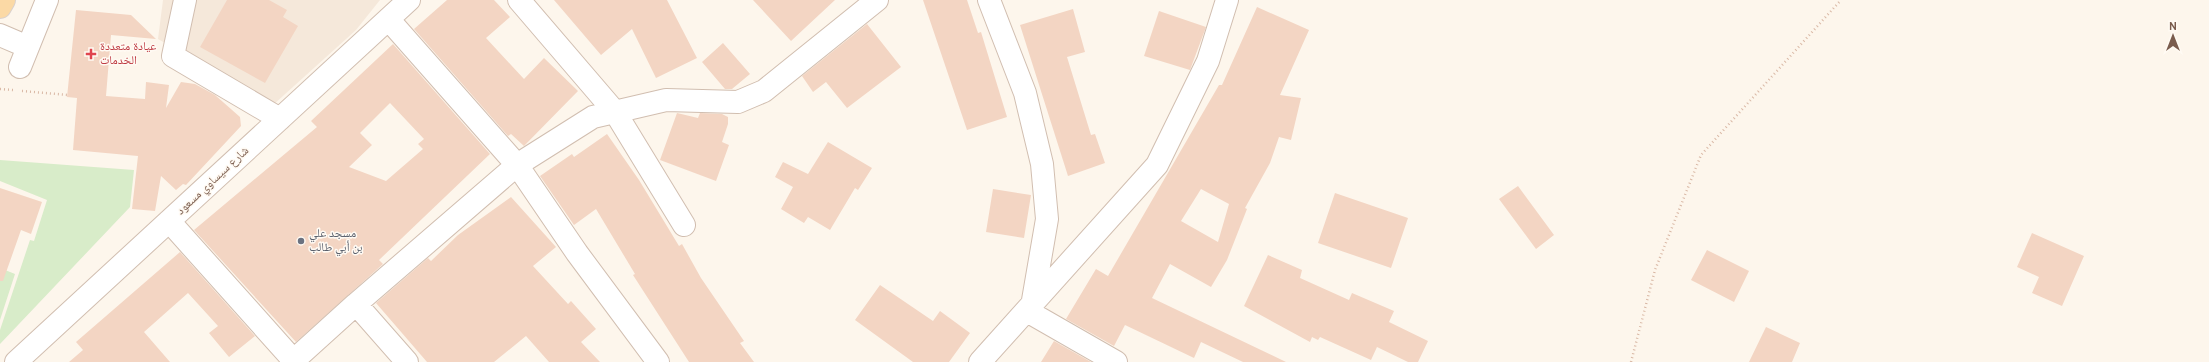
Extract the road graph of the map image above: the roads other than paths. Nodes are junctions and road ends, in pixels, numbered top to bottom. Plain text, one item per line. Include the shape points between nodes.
1 (4, 0) edge
2 (47, 0) edge
3 (185, 0) edge
4 (409, 0) edge
5 (519, 0) edge
6 (877, 0) edge
7 (989, 0) edge
8 (1227, 0) edge
9 (0, 7) edge
10 (389, 20) junction
11 (0, 35) edge
12 (28, 47) junction
13 (20, 67) dead end
14 (615, 112) junction
15 (280, 119) junction
16 (517, 165) junction
17 (169, 221) junction
18 (684, 225) dead end
19 (356, 304) junction
20 (1030, 309) junction
21 (995, 353) edge
22 (16, 362) edge
23 (294, 362) edge
24 (407, 362) edge
25 (658, 362) edge
26 (980, 362) edge
27 (1116, 362) edge

1 - 9 main road
2 - 12 street
3 - 15 street via 173,56
4 - 10 street, شارع سيساوي مسعود
5 - 14 street
6 - 14 street via 764,91 738,102 666,100
7 - 20 street via 1025,93 1042,164 1047,218
8 - 20 street via 1208,61 1157,165
10 - 15 street, شارع سيساوي مسعود
10 - 16 street
11 - 12 street
12 - 13 street
14 - 16 street via 593,117
14 - 18 street
15 - 17 street, شارع سيساوي مسعود
16 - 19 street
16 - 25 street via 577,253
17 - 22 street, شارع سيساوي مسعود
17 - 23 street
19 - 23 street
19 - 24 street
20 - 21 street
20 - 27 street
21 - 26 street

